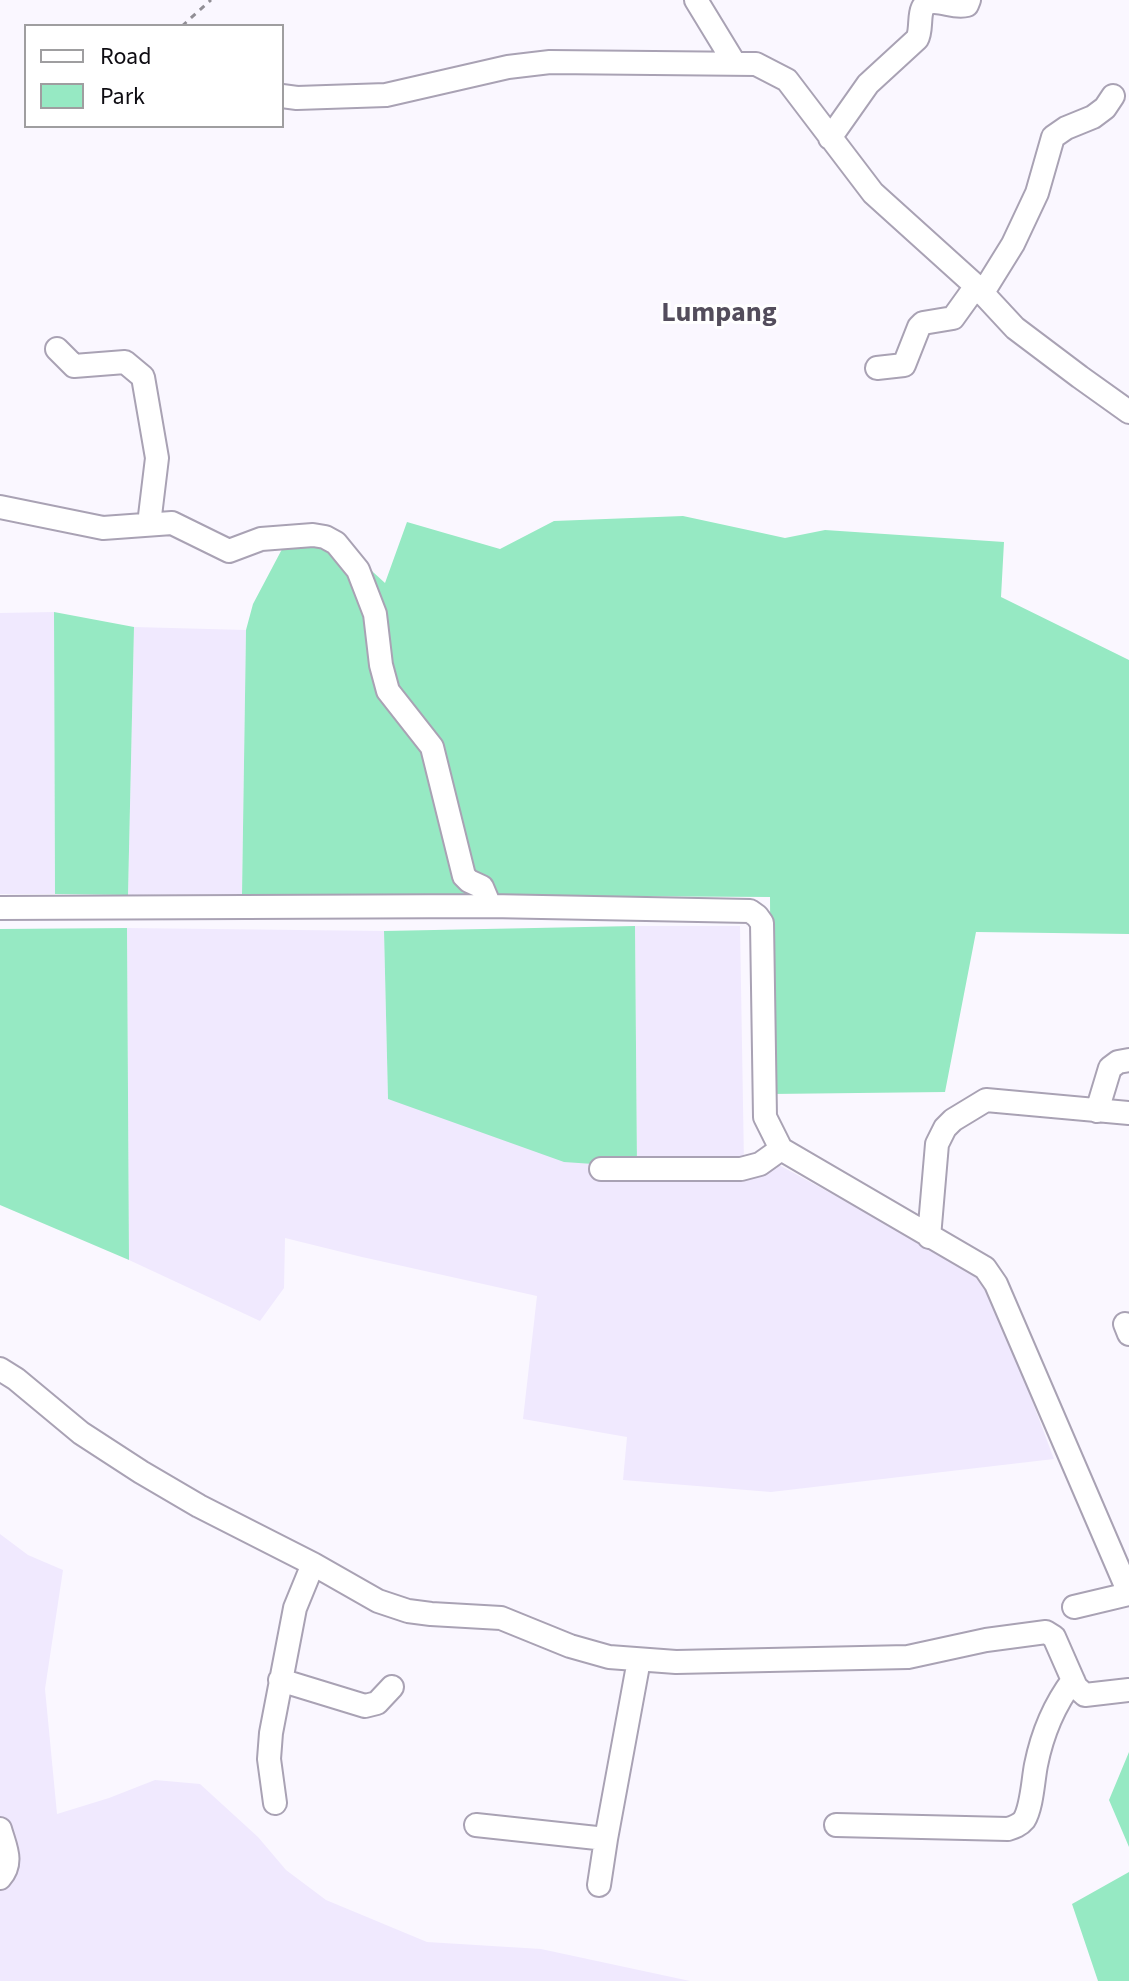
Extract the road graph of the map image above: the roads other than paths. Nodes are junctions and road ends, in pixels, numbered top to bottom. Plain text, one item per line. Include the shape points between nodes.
1 (696, 0) edge
2 (969, 0) edge
3 (919, 5) edge
4 (735, 64) junction
5 (284, 96) edge
6 (1113, 96) dead end
7 (830, 138) junction
8 (979, 290) junction
9 (57, 349) dead end
10 (877, 368) dead end
11 (1129, 412) edge
12 (0, 507) edge
13 (149, 524) junction
14 (490, 906) junction
15 (0, 908) edge
16 (1129, 1060) edge
17 (1097, 1111) junction
18 (1129, 1113) edge
19 (781, 1149) junction
20 (601, 1169) dead end
21 (929, 1237) junction
22 (0, 1369) edge
23 (313, 1564) junction
24 (1129, 1593) edge
25 (1074, 1607) dead end
26 (639, 1660) junction
27 (280, 1680) junction
28 (1073, 1680) junction
29 (392, 1687) dead end
30 (1129, 1690) edge
31 (275, 1803) dead end
32 (476, 1825) dead end
33 (836, 1825) dead end
34 (0, 1829) edge
35 (606, 1839) junction
36 (0, 1878) edge
37 (599, 1885) dead end

1 - 4 street
2 - 3 street via 961,6
3 - 7 street via 917,39 868,84
4 - 5 street via 550,62 386,95
4 - 7 street via 756,64 787,80
6 - 8 street via 1093,117 1053,137 1037,193 1013,244
7 - 8 street via 873,193
8 - 10 street via 953,318 919,327 904,365
8 - 11 street via 1015,328
9 - 13 street via 74,366 125,362 143,377 157,458
12 - 13 street via 103,528
13 - 14 street via 172,523 229,551 261,539 313,535 336,543 358,570 375,614 388,691 432,747 464,876 482,887
14 - 15 street
14 - 19 street via 750,911 757,916 762,923 765,1117
16 - 17 street via 1110,1068
17 - 18 street
17 - 21 street via 986,1100 953,1120 937,1144
19 - 20 street via 760,1164 741,1169
19 - 21 street
21 - 24 street via 985,1268 996,1284
22 - 23 street via 141,1472
23 - 26 street via 378,1601 408,1611 501,1618 570,1646
23 - 27 street via 295,1608
24 - 25 street
26 - 28 street via 908,1657 1046,1632 1054,1637
26 - 35 street
27 - 29 street via 365,1706 377,1703
27 - 31 street via 269,1759
28 - 30 street via 1085,1695
28 - 33 street via 1043,1741 1029,1807 1017,1826
32 - 35 street
34 - 36 street via 9,1858
35 - 37 street

